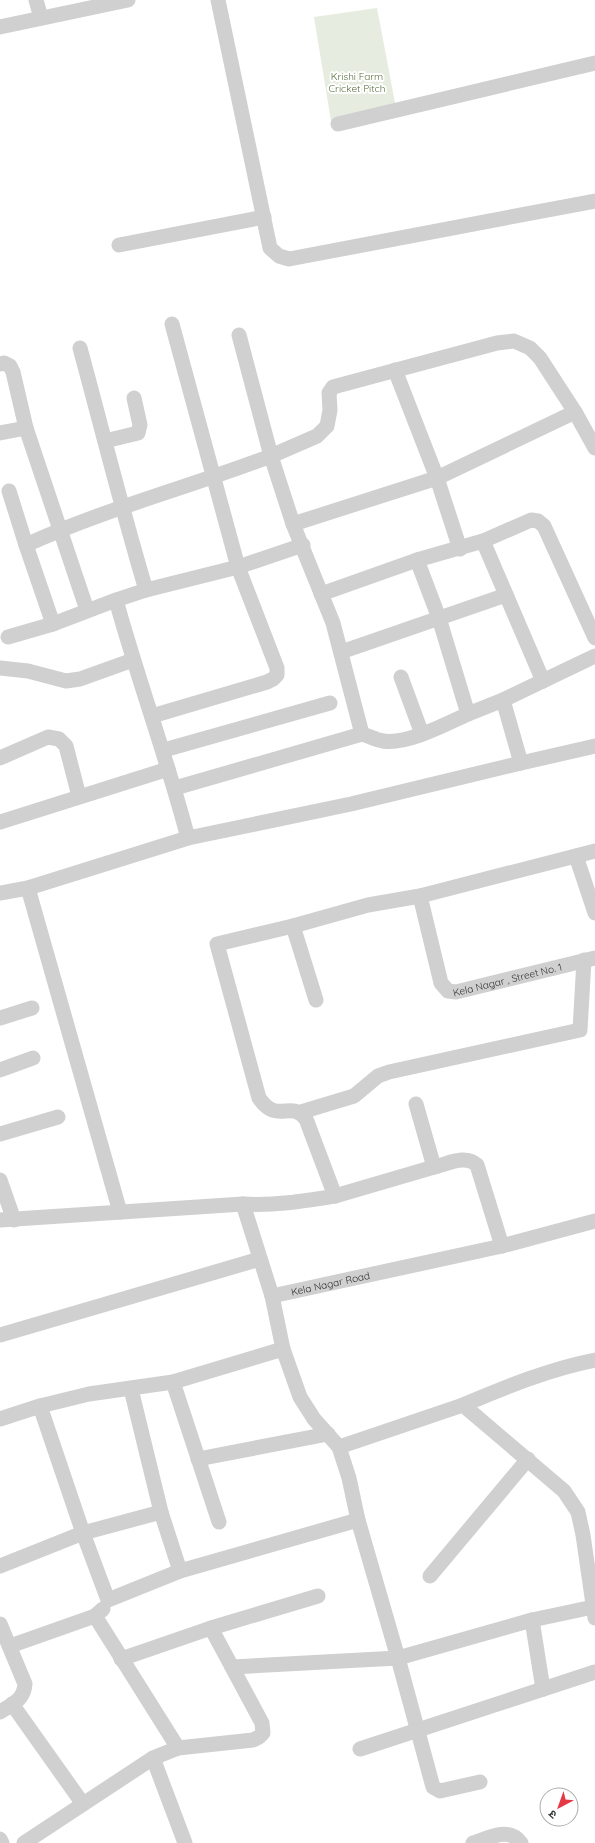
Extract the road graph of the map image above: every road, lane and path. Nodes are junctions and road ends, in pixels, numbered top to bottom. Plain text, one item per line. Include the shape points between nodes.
1 (36, 0) edge
2 (128, 0) edge
3 (218, 0) edge
4 (41, 18) junction
5 (0, 27) edge
6 (595, 63) edge
7 (338, 124) dead end
8 (595, 201) edge
9 (264, 217) junction
10 (119, 244) dead end
11 (172, 324) dead end
12 (239, 335) dead end
13 (80, 348) dead end
14 (0, 364) edge
15 (395, 370) junction
16 (134, 398) dead end
17 (576, 412) junction
18 (26, 428) junction
19 (0, 433) edge
20 (105, 441) junction
21 (595, 448) edge
22 (271, 456) junction
23 (213, 478) junction
24 (437, 478) junction
25 (9, 490) dead end
26 (122, 507) junction
27 (293, 524) junction
28 (61, 529) junction
29 (483, 541) junction
30 (26, 545) junction
31 (303, 545) junction
32 (460, 549) junction
33 (417, 560) junction
34 (238, 567) junction
35 (146, 590) junction
36 (321, 594) junction
37 (506, 595) junction
38 (116, 600) junction
39 (87, 610) junction
40 (439, 618) junction
41 (53, 624) junction
42 (8, 637) dead end
43 (595, 638) edge
44 (341, 652) junction
45 (595, 656) edge
46 (133, 660) junction
47 (0, 668) edge
48 (401, 677) dead end
49 (543, 681) junction
50 (503, 700) junction
51 (330, 704) dead end
52 (468, 714) junction
53 (152, 716) junction
54 (362, 734) junction
55 (422, 734) junction
56 (595, 746) edge
57 (164, 750) junction
58 (0, 758) edge
59 (521, 763) junction
60 (168, 769) junction
61 (175, 788) junction
62 (79, 796) junction
63 (0, 822) edge
64 (188, 838) junction
65 (595, 851) edge
66 (576, 856) junction
67 (28, 888) junction
68 (0, 893) edge
69 (420, 896) junction
70 (595, 914) edge
71 (293, 926) junction
72 (589, 959) edge
73 (316, 1000) dead end
74 (32, 1008) dead end
75 (0, 1018) edge
76 (33, 1058) dead end
77 (0, 1070) edge
78 (416, 1104) dead end
79 (301, 1112) junction
80 (58, 1117) dead end
81 (0, 1134) edge
82 (434, 1167) junction
83 (0, 1180) edge
84 (335, 1196) junction
85 (243, 1204) junction
86 (120, 1212) junction
87 (7, 1220) edge
88 (595, 1221) edge
89 (502, 1246) junction
90 (260, 1259) junction
91 (272, 1296) junction
92 (0, 1335) edge
93 (284, 1349) junction
94 (595, 1360) edge
95 (173, 1382) junction
96 (131, 1389) junction
97 (463, 1405) junction
98 (40, 1406) junction
99 (0, 1419) edge
100 (328, 1434) junction
101 (339, 1446) junction
102 (198, 1459) junction
103 (528, 1459) junction
104 (161, 1512) junction
105 (358, 1520) junction
106 (219, 1522) dead end
107 (83, 1533) junction
108 (0, 1566) edge
109 (180, 1572) junction
110 (430, 1576) dead end
111 (318, 1596) dead end
112 (108, 1600) junction
113 (594, 1613) edge
114 (95, 1616) junction
115 (532, 1620) junction
116 (0, 1624) edge
117 (211, 1628) junction
118 (10, 1646) junction
119 (398, 1658) junction
120 (121, 1659) junction
121 (232, 1667) junction
122 (595, 1672) edge
123 (543, 1689) junction
124 (6, 1708) edge
125 (418, 1731) junction
126 (178, 1748) junction
127 (360, 1749) dead end
128 (153, 1758) junction
129 (480, 1782) dead end
130 (83, 1804) junction
131 (0, 1840) edge
132 (2, 1843) edge
133 (24, 1843) edge
134 (185, 1843) edge
135 (473, 1843) edge
136 (520, 1843) edge

1 - 4 street
2 - 4 street
3 - 9 street
4 - 5 street
6 - 7 street
8 - 9 street via 289,258 279,256 270,248
9 - 10 street
11 - 23 street
12 - 22 street
13 - 20 street
14 - 18 street via 10,366 13,372
15 - 17 street via 497,342 514,341 530,348 540,358
15 - 22 street via 333,387 329,393 330,410 327,426 317,436
15 - 24 street
16 - 20 street via 140,425 138,433
17 - 21 street
17 - 24 street
18 - 19 street
18 - 28 street
20 - 26 street
22 - 23 street
22 - 27 street
23 - 26 street
23 - 34 street
24 - 27 street
24 - 32 street
25 - 30 street
26 - 28 street
26 - 35 street
27 - 31 street
28 - 30 street
28 - 39 street
29 - 32 street
29 - 37 street
29 - 43 street via 531,520 538,521 544,526
30 - 41 street
31 - 34 street
31 - 36 street
32 - 33 street
33 - 36 street
33 - 40 street
34 - 35 street
34 - 53 street via 277,668 277,674 267,682
35 - 38 street
36 - 44 street
37 - 40 street
37 - 49 street
38 - 39 street
38 - 46 street
39 - 41 street
40 - 44 street
40 - 52 street
41 - 42 street
44 - 54 street
45 - 49 street
46 - 47 street via 80,679 66,681 28,671
46 - 53 street
48 - 55 street
49 - 50 street
50 - 52 street
50 - 59 street
51 - 57 street
52 - 55 street
53 - 57 street
54 - 55 street via 383,742
54 - 61 street
56 - 59 street
57 - 60 street
58 - 62 street via 48,737 59,739 66,746
59 - 64 street via 351,804
60 - 61 street
60 - 62 street
61 - 64 street
62 - 63 street
64 - 67 street
65 - 66 street
66 - 69 street
66 - 70 street
67 - 68 street
67 - 86 street
69 - 71 street via 368,905
69 - 72 street, Kela Nagar , Street No. 1 via 441,983 448,991 456,992
71 - 73 street
71 - 79 street via 216,944 259,1098 273,1112
72 - 79 street via 580,1030 389,1072 378,1076 354,1096
74 - 75 street
76 - 77 street
78 - 82 street
79 - 84 street via 306,1119
80 - 81 street
82 - 84 street
82 - 89 street via 465,1159 472,1160 477,1165
83 - 87 street
84 - 85 street via 262,1206
85 - 86 street
85 - 90 street
86 - 87 street
88 - 89 street, Kela Nagar Road
89 - 91 street, Kela Nagar Road
90 - 91 street
90 - 92 street
91 - 93 street
93 - 95 street
93 - 100 street via 300,1397 314,1419
94 - 97 street via 527,1379
95 - 96 street
95 - 102 street
96 - 98 street via 89,1394
96 - 104 street
97 - 101 street
97 - 103 street
98 - 99 street
98 - 107 street
100 - 101 street
100 - 102 street
101 - 105 street
102 - 106 street
103 - 110 street
103 - 113 street via 564,1491 578,1512
104 - 107 street
104 - 109 street
105 - 109 street
105 - 119 street
107 - 108 street
107 - 112 street
109 - 112 street
111 - 117 street
112 - 114 street
113 - 115 street
114 - 118 street
114 - 120 street
115 - 119 street
115 - 123 street
116 - 118 street
117 - 120 street
117 - 121 street
118 - 124 street via 25,1684 24,1692 18,1700
119 - 121 street
119 - 125 street
120 - 126 street
121 - 126 street via 262,1723 263,1733 254,1740
122 - 123 street
123 - 125 street
124 - 130 street
125 - 127 street
125 - 129 street via 436,1790 440,1792
126 - 128 street
128 - 130 street
128 - 134 street
130 - 133 street
131 - 132 street
135 - 136 street via 507,1833 513,1835

